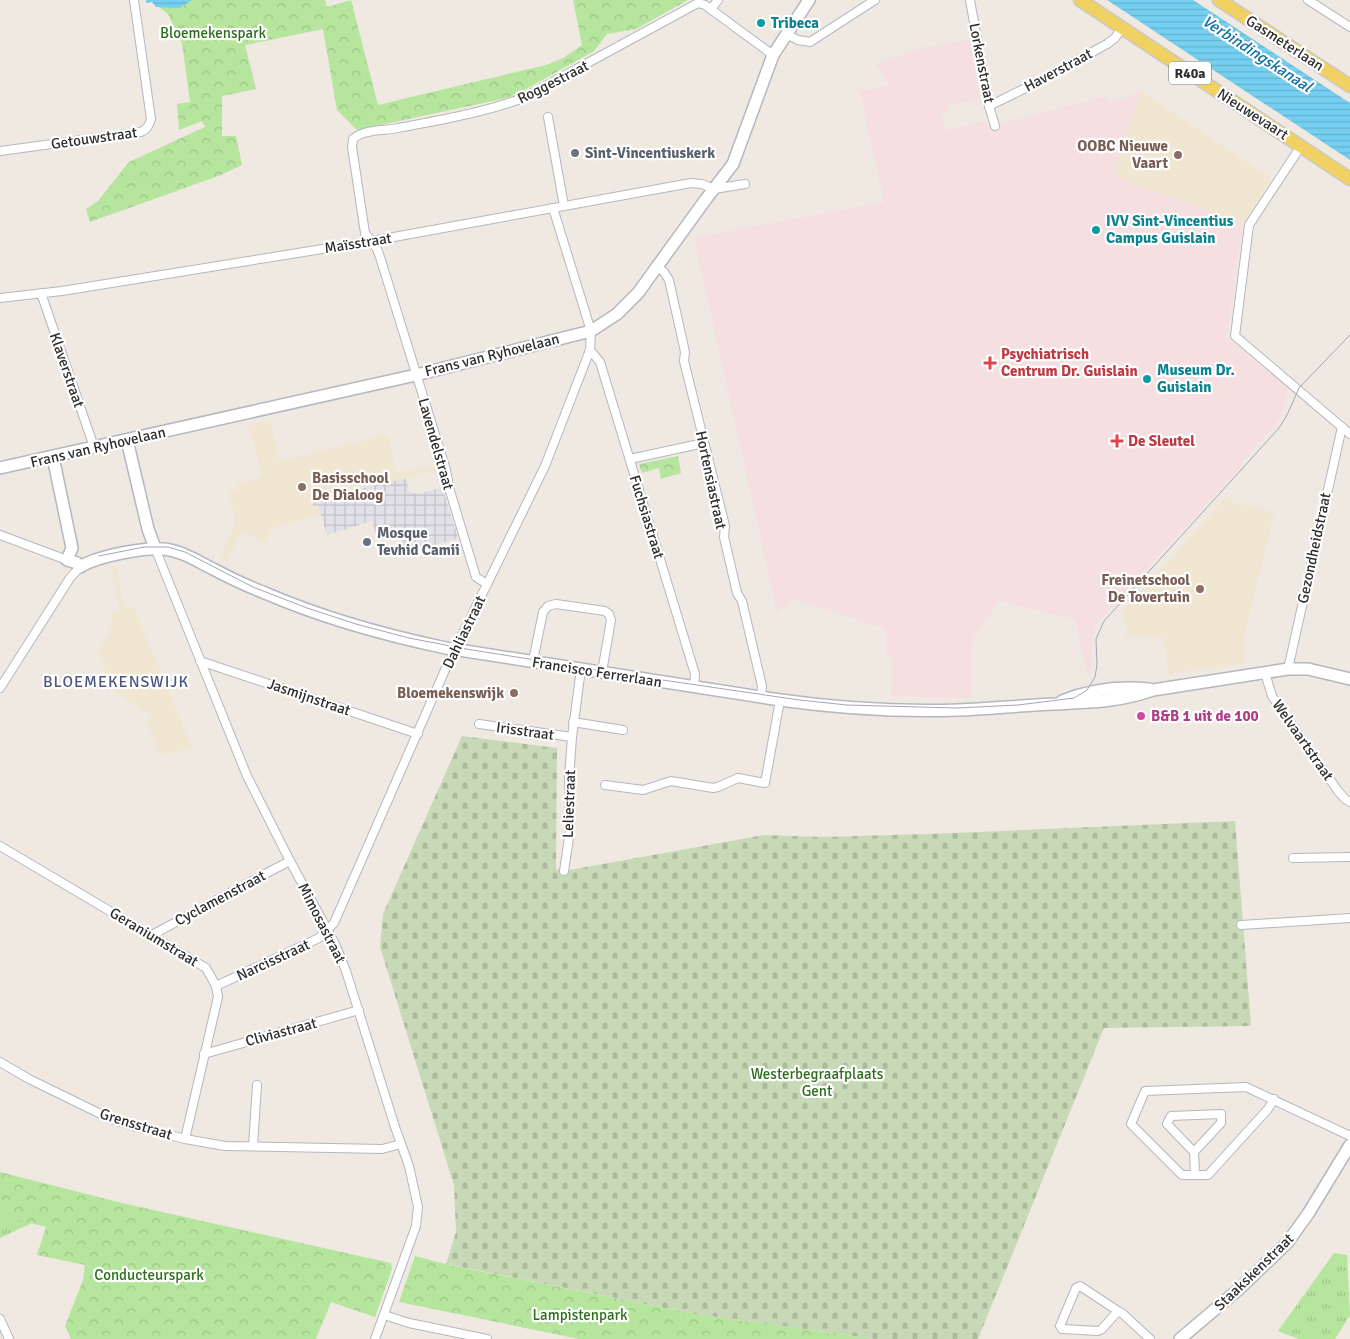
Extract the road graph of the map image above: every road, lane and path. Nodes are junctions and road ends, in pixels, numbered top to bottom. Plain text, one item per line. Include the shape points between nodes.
1 (134, 0) edge
2 (718, 0) edge
3 (810, 0) edge
4 (875, 0) edge
5 (970, 0) edge
6 (1080, 0) edge
7 (1219, 0) edge
8 (1308, 0) edge
9 (711, 9) junction
10 (1350, 27) edge
11 (1122, 28) junction
12 (786, 34) junction
13 (773, 56) junction
14 (1350, 86) edge
15 (989, 106) junction
16 (548, 117) dead end
17 (995, 126) dead end
18 (1301, 146) junction
19 (0, 151) edge
20 (1350, 179) edge
21 (745, 184) dead end
22 (714, 189) junction
23 (564, 206) junction
24 (553, 208) junction
25 (372, 241) junction
26 (657, 266) junction
27 (41, 292) junction
28 (0, 298) edge
29 (591, 330) junction
30 (590, 350) junction
31 (416, 374) junction
32 (1342, 427) junction
33 (1350, 434) edge
34 (127, 440) junction
35 (704, 443) junction
36 (94, 447) junction
37 (53, 457) junction
38 (630, 459) junction
39 (0, 468) edge
40 (0, 534) edge
41 (155, 548) junction
42 (67, 560) junction
43 (80, 567) junction
44 (487, 584) junction
45 (455, 649) junction
46 (200, 661) junction
47 (533, 662) junction
48 (581, 669) junction
49 (1288, 669) junction
50 (602, 672) junction
51 (1265, 673) junction
52 (1350, 679) edge
53 (694, 687) junction
54 (0, 688) edge
55 (761, 697) junction
56 (780, 700) junction
57 (573, 722) junction
58 (479, 724) dead end
59 (623, 730) dead end
60 (418, 734) junction
61 (572, 737) junction
62 (605, 785) dead end
63 (1350, 802) edge
64 (0, 846) edge
65 (1350, 857) edge
66 (1293, 858) dead end
67 (290, 861) junction
68 (564, 871) dead end
69 (1350, 918) edge
70 (1241, 925) dead end
71 (327, 930) junction
72 (150, 936) junction
73 (216, 986) junction
74 (359, 1010) junction
75 (204, 1054) junction
76 (0, 1062) edge
77 (256, 1085) dead end
78 (1274, 1099) junction
79 (1350, 1136) edge
80 (185, 1139) junction
81 (401, 1144) junction
82 (1350, 1145) edge
83 (253, 1146) junction
84 (1194, 1152) junction
85 (1195, 1174) junction
86 (1118, 1310) junction
87 (384, 1315) junction
88 (0, 1319) edge
89 (9, 1339) edge
90 (375, 1339) edge
91 (487, 1339) edge
92 (1150, 1339) edge
93 (1180, 1339) edge

1 - 19 street, Getouwstraat via 150,119 145,130
2 - 9 street
3 - 12 street, Frans van Ryhovelaan
4 - 12 street via 810,42
5 - 15 street, Lorkenstraat
6 - 11 main road, Nieuwevaart / R40a
7 - 14 main road, Gasmeterlaan
8 - 10 street
9 - 13 street
9 - 25 street, Roggestraat via 698,3 514,102 356,136 352,146 363,224
11 - 15 street, Haverstraat via 1107,44
11 - 18 main road, Nieuwevaart / R40a
12 - 13 street, Frans van Ryhovelaan
13 - 22 street, Frans van Ryhovelaan via 733,164
15 - 17 street, Lorkenstraat
16 - 23 street
18 - 20 main road, Nieuwevaart / R40a
18 - 32 street via 1249,225 1235,336
21 - 22 street
22 - 23 street, Maïsstraat via 691,183
22 - 26 street, Frans van Ryhovelaan
23 - 24 street, Maïsstraat
24 - 25 street, Maïsstraat
24 - 29 street
25 - 27 street, Maïsstraat
25 - 31 street, Lavendelstraat via 380,256
26 - 29 street, Frans van Ryhovelaan via 627,306
26 - 35 street, Hortensiastraat via 669,280
27 - 28 street, Maïsstraat
27 - 36 street, Klaverstraat
29 - 30 street, Dahliastraat
29 - 31 street, Frans van Ryhovelaan
30 - 38 street, Fuchsiastraat via 600,362
30 - 44 street, Dahliastraat via 545,466
31 - 34 street, Frans van Ryhovelaan
31 - 44 street, Lavendelstraat via 476,577
32 - 33 street
32 - 49 street, Gezondheidstraat
34 - 36 street, Frans van Ryhovelaan
34 - 41 street
35 - 38 street
35 - 55 street, Hortensiastraat via 725,526 724,536 737,593 742,601 762,686
36 - 37 street, Frans van Ryhovelaan
37 - 39 street, Frans van Ryhovelaan
37 - 42 street via 72,548
38 - 53 street, Fuchsiastraat via 695,674
40 - 42 street
41 - 43 street, Francisco Ferrerlaan via 100,559
41 - 45 street, Francisco Ferrerlaan via 187,555 264,593 324,616 396,637
41 - 46 street, Mimosastraat
42 - 43 street
43 - 54 street
44 - 45 street, Dahliastraat
45 - 47 street, Francisco Ferrerlaan
45 - 60 street, Dahliastraat
46 - 60 street, Jasmijnstraat
46 - 67 street, Mimosastraat via 247,776
47 - 48 street, Francisco Ferrerlaan
47 - 50 street via 543,612 556,604 609,614 611,620
48 - 50 street, Francisco Ferrerlaan
48 - 57 street, Leliestraat
49 - 51 street, Francisco Ferrerlaan
49 - 52 street, Francisco Ferrerlaan via 1308,669
50 - 53 street, Francisco Ferrerlaan
51 - 56 street, Francisco Ferrerlaan via 1084,704 922,710
51 - 63 street, Welvaartstraat via 1272,696 1338,791
53 - 55 street, Francisco Ferrerlaan
55 - 56 street, Francisco Ferrerlaan
56 - 62 street via 765,783 738,778 712,788 671,780 643,790
57 - 59 street
57 - 61 street, Leliestraat
58 - 61 street, Irisstraat
60 - 71 street, Dahliastraat via 334,923
61 - 68 street, Leliestraat via 570,831
64 - 72 street, Geraniumstraat
65 - 66 street
67 - 71 street, Mimosastraat
67 - 72 street, Cyclamenstraat
69 - 70 street
71 - 73 street, Narcisstraat via 304,946
71 - 74 street, Mimosastraat
72 - 73 street, Geraniumstraat via 206,968
73 - 75 street via 218,997
74 - 75 street, Cliviastraat
74 - 81 street, Mimosastraat
75 - 80 street
76 - 80 street, Grensstraat via 111,1119
77 - 83 street
78 - 79 street
78 - 85 street via 1208,1175
78 - 85 street via 1246,1087 1145,1091 1131,1124 1182,1175
80 - 83 street, Grensstraat via 225,1146
81 - 83 street, Grensstraat via 382,1149
81 - 87 street, Mimosastraat via 412,1177 418,1216
82 - 93 street, Staakskenstraat via 1288,1243
84 - 84 street via 1221,1123 1221,1114 1171,1116 1167,1124
84 - 85 street
86 - 86 street via 1098,1331 1062,1329 1060,1326 1076,1288 1080,1286
86 - 92 street
87 - 90 street, Mimosastraat
87 - 91 street
88 - 89 street

